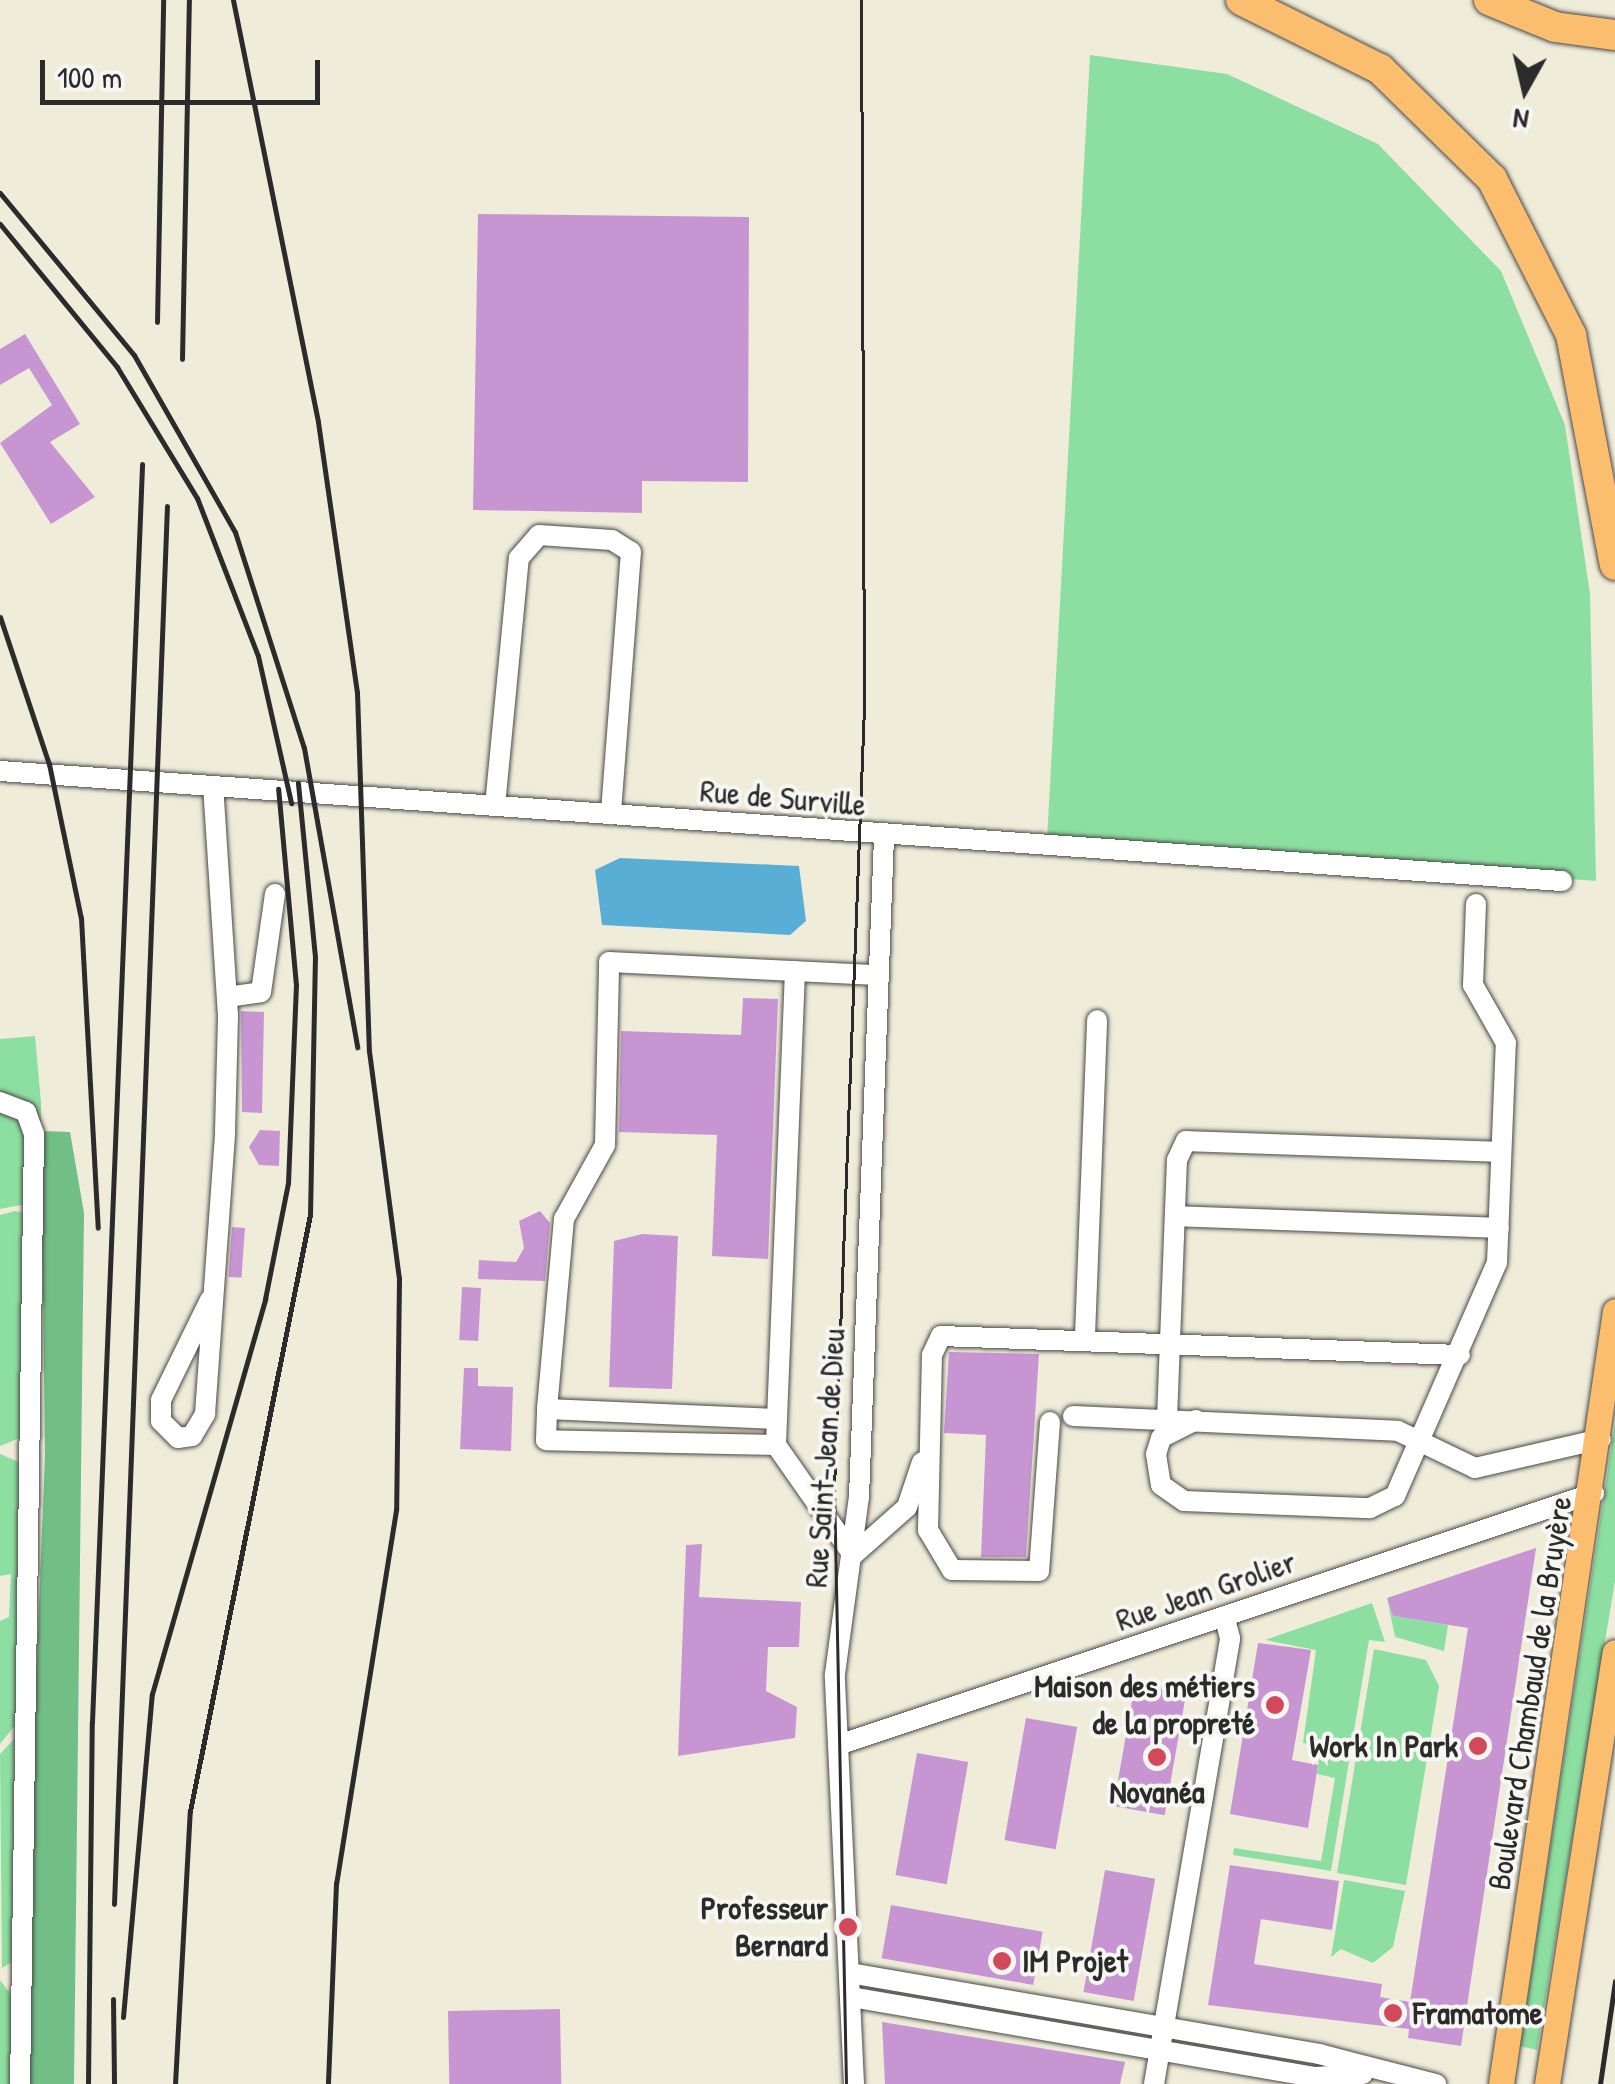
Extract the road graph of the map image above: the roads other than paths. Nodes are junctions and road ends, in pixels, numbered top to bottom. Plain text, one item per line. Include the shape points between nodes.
1 (1241, 0) edge
2 (1488, 0) edge
3 (1601, 35) edge
4 (1615, 566) edge
5 (0, 770) edge
6 (213, 786) junction
7 (495, 806) junction
8 (611, 814) junction
9 (884, 836) junction
10 (1562, 881) dead end
11 (274, 894) dead end
12 (1476, 904) dead end
13 (795, 972) junction
14 (878, 975) junction
15 (226, 998) junction
16 (1096, 1020) dead end
17 (0, 1102) edge
18 (1501, 1152) junction
19 (1175, 1216) junction
20 (1498, 1228) junction
21 (210, 1300) junction
22 (1615, 1311) edge
23 (1084, 1336) junction
24 (1170, 1338) junction
25 (1460, 1355) junction
26 (547, 1408) junction
27 (1073, 1416) dead end
28 (1167, 1419) junction
29 (777, 1420) junction
30 (1196, 1420) junction
31 (1050, 1422) dead end
32 (929, 1426) junction
33 (1419, 1438) junction
34 (1600, 1439) junction
35 (776, 1445) junction
36 (1594, 1493) junction
37 (853, 1555) junction
38 (1225, 1619) junction
39 (1615, 1652) edge
40 (838, 1745) junction
41 (850, 1973) junction
42 (851, 1997) junction
43 (1164, 2028) junction
44 (1160, 2051) junction
45 (1375, 2074) junction
46 (20, 2084) edge
47 (854, 2084) edge
48 (1154, 2084) edge
49 (1436, 2084) edge
50 (1501, 2084) edge
51 (1547, 2084) edge

1 - 4 highway via 1380,69 1492,179 1571,336
2 - 3 highway
5 - 6 street, Rue de Surville
6 - 7 street, Rue de Surville
6 - 15 street
7 - 8 street, Rue de Surville
7 - 8 street via 519,558 539,535 612,540 631,552
8 - 9 street, Rue de Surville
9 - 10 street, Rue de Surville
9 - 14 street, Rue Saint-Jean de Dieu
11 - 15 street via 261,992
12 - 18 street via 1472,985 1506,1043
13 - 14 street
13 - 26 street via 609,962 605,1145 564,1219
13 - 29 street
14 - 37 street, Rue Saint-Jean de Dieu
15 - 21 street
16 - 23 street
17 - 46 street via 26,1112 34,1134
18 - 19 street via 1194,1137 1179,1151
18 - 20 street
19 - 20 street
19 - 24 street
20 - 25 street via 1495,1276
21 - 21 street via 205,1414 192,1436 178,1438 161,1422 162,1400
22 - 34 main road, Boulevard Chambaud de la Bruyère
23 - 24 street
23 - 32 street via 941,1336
24 - 25 street
24 - 28 street
25 - 33 street
26 - 29 street
26 - 35 street via 546,1440
27 - 28 street
28 - 30 street
29 - 35 street
30 - 33 street
30 - 33 street via 1161,1438 1156,1454 1161,1485 1184,1501 1385,1504
31 - 32 street via 1044,1561 1032,1576 952,1570 936,1557 928,1530
32 - 37 street via 907,1508
33 - 34 street via 1475,1468
34 - 36 main road, Boulevard Chambaud de la Bruyère
35 - 37 street
36 - 38 street, Rue Jean Grolier
36 - 50 main road, Boulevard Chambaud de la Bruyère
37 - 40 street, Rue Saint-Jean de Dieu via 834,1674
38 - 40 street, Rue Jean Grolier
38 - 43 street via 1230,1638
39 - 51 main road
40 - 41 street, Rue Saint-Jean de Dieu
41 - 42 street, Rue Saint-Jean de Dieu
41 - 43 street
42 - 44 street
42 - 47 street, Rue Saint-Jean de Dieu
43 - 44 street
43 - 45 street via 1319,2054
44 - 45 street via 1315,2077
44 - 48 street
45 - 49 street

